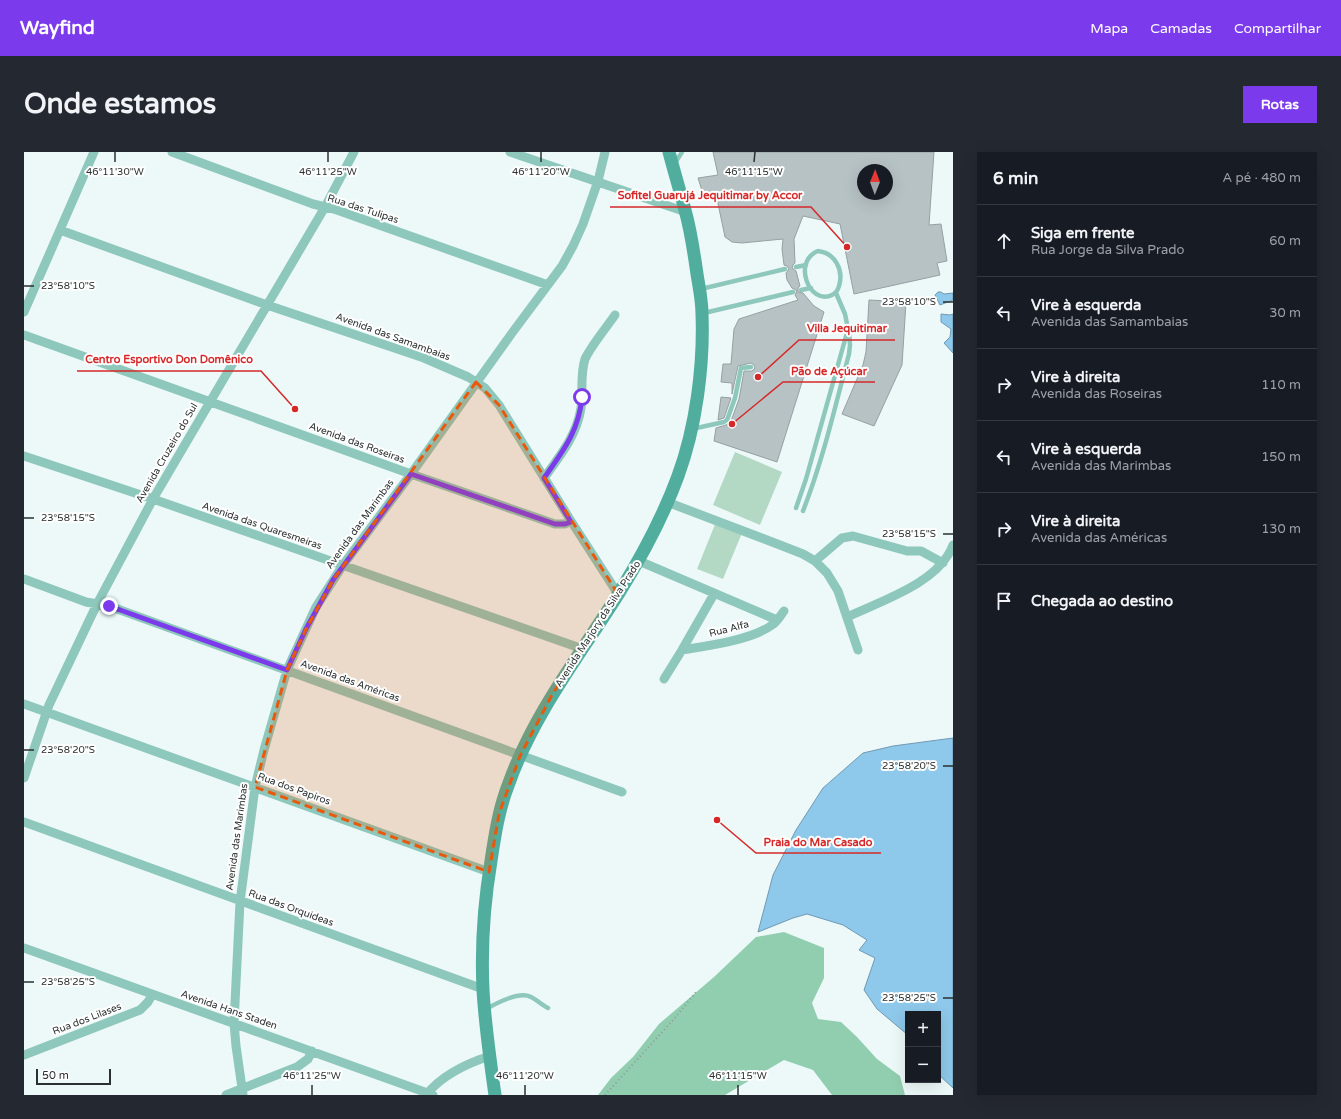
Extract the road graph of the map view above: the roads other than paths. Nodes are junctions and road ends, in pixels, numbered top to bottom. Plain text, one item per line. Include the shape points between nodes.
1 (94, 152) edge
2 (172, 152) edge
3 (354, 152) edge
4 (510, 152) edge
5 (604, 152) edge
6 (669, 152) edge
7 (682, 152) edge
8 (673, 166) junction
9 (598, 181) junction
10 (325, 207) junction
11 (686, 212) junction
12 (60, 230) junction
13 (806, 265) junction
14 (796, 268) dead end
15 (785, 270) dead end
16 (548, 285) junction
17 (811, 288) junction
18 (699, 289) junction
19 (801, 290) dead end
20 (793, 292) dead end
21 (836, 293) junction
22 (267, 305) junction
23 (24, 312) edge
24 (702, 313) junction
25 (615, 315) dead end
26 (848, 329) junction
27 (24, 335) edge
28 (751, 367) dead end
29 (476, 382) junction
30 (210, 402) junction
31 (690, 429) junction
32 (24, 456) edge
33 (411, 474) junction
34 (544, 478) junction
35 (153, 500) junction
36 (667, 502) junction
37 (796, 508) dead end
38 (803, 511) dead end
39 (571, 522) junction
40 (953, 545) edge
41 (639, 561) junction
42 (815, 561) junction
43 (943, 562) junction
44 (343, 565) junction
45 (24, 579) edge
46 (618, 594) junction
47 (714, 594) junction
48 (97, 604) junction
49 (784, 611) dead end
50 (847, 617) junction
51 (776, 620) junction
52 (583, 649) junction
53 (682, 650) junction
54 (858, 650) dead end
55 (287, 670) junction
56 (664, 679) dead end
57 (24, 704) edge
58 (46, 712) junction
59 (520, 756) junction
60 (24, 778) edge
61 (255, 787) junction
62 (622, 792) dead end
63 (24, 822) edge
64 (489, 872) junction
65 (240, 902) junction
66 (24, 948) edge
67 (483, 989) junction
68 (152, 995) junction
69 (548, 1008) dead end
70 (485, 1010) junction
71 (234, 1023) junction
72 (312, 1051) junction
73 (24, 1055) edge
74 (490, 1056) junction
75 (242, 1092) edge
76 (429, 1094) edge
77 (226, 1095) edge
78 (495, 1095) edge

1 - 12 street
2 - 10 street, Rua das Tulipas
3 - 10 street, Avenida Cruzeiro do Sul
4 - 9 street
5 - 9 street, Avenida das Marimbas
6 - 8 main road, Avenida Marjory da Silva Prado
7 - 8 lane
8 - 11 main road, Avenida Marjory da Silva Prado
9 - 11 street
9 - 16 street, Avenida das Marimbas via 573,246
10 - 16 street, Rua das Tulipas
10 - 22 street, Avenida Cruzeiro do Sul
11 - 18 main road, Avenida Marjory da Silva Prado
12 - 22 street, Avenida das Samambaias
12 - 23 street
13 - 14 lane
13 - 17 lane via 806,278
13 - 21 lane via 812,254 829,254 839,270 840,283
15 - 18 lane
16 - 29 street, Avenida das Marimbas
17 - 19 lane
17 - 21 lane via 818,295 830,296
18 - 24 main road, Avenida Marjory da Silva Prado
20 - 24 lane
21 - 26 lane
22 - 29 street, Avenida das Samambaias via 424,358
22 - 30 street, Avenida Cruzeiro do Sul
24 - 31 main road, Avenida Marjory da Silva Prado via 699,380
25 - 34 street via 586,358 581,408 575,431
26 - 37 lane
26 - 38 lane via 849,354 819,467
27 - 30 street, Avenida das Roseiras
28 - 31 lane via 741,368 735,398 727,420
29 - 33 street, Avenida das Marimbas
29 - 34 street, Avenida das Samambaias via 499,405
30 - 33 street, Avenida das Roseiras
30 - 35 street, Avenida Cruzeiro do Sul
31 - 36 main road, Avenida Marjory da Silva Prado via 678,477
32 - 35 street, Avenida das Quaresmeiras
33 - 39 street, Avenida das Roseiras via 555,524
33 - 44 street, Avenida das Marimbas
34 - 39 street, Avenida das Samambaias
35 - 44 street, Avenida das Quaresmeiras
35 - 48 street, Avenida Cruzeiro do Sul
36 - 41 main road, Avenida Marjory da Silva Prado
36 - 42 street via 785,544
39 - 46 street, Avenida das Samambaias
40 - 43 street
41 - 46 main road, Avenida Marjory da Silva Prado
41 - 47 street, Rua Alfa
42 - 43 street via 842,538 853,536 907,551 921,551
42 - 50 street via 833,582
43 - 50 street via 923,581
44 - 52 street, Avenida das Quaresmeiras
44 - 55 street, Avenida das Marimbas via 316,607
45 - 48 street, Avenida das Américas
46 - 52 main road, Avenida Marjory da Silva Prado
47 - 51 street, Rua Alfa
47 - 53 street, Rua Alfa
48 - 55 street, Avenida das Américas via 109,606
48 - 58 street, Avenida Cruzeiro do Sul
49 - 51 street, Rua Alfa
50 - 54 street
51 - 53 street, Rua Alfa via 769,627 753,635
52 - 59 main road, Avenida Marjory da Silva Prado via 552,695
53 - 56 street, Rua Alfa
55 - 59 street, Avenida das Américas
55 - 61 street, Avenida das Marimbas
57 - 58 street, Rua dos Papiros
58 - 60 street, Avenida Cruzeiro do Sul
58 - 61 street, Rua dos Papiros
59 - 62 street, Avenida das Américas
59 - 64 main road, Avenida Marjory da Silva Prado via 508,783 499,814
61 - 64 street, Rua dos Papiros
61 - 65 street, Avenida das Marimbas
63 - 65 street, Rua das Orquideas
64 - 67 main road, Avenida Marjory da Silva Prado via 484,924
65 - 67 street, Rua das Orquideas
65 - 71 street, Avenida das Marimbas
66 - 68 street, Avenida Hans Staden
67 - 70 main road, Avenida Marjory da Silva Prado
68 - 71 street, Avenida Hans Staden
68 - 73 street, Rua dos Lilases via 140,1010
69 - 70 lane via 530,996 520,996 498,1002
70 - 74 main road, Avenida Marjory da Silva Prado
71 - 72 street, Avenida Hans Staden
71 - 75 street, Avenida das Marimbas
72 - 75 street via 308,1059 297,1067
72 - 76 street, Avenida Hans Staden
74 - 76 street via 455,1071 440,1081
74 - 78 main road, Avenida Marjory da Silva Prado
75 - 77 street

